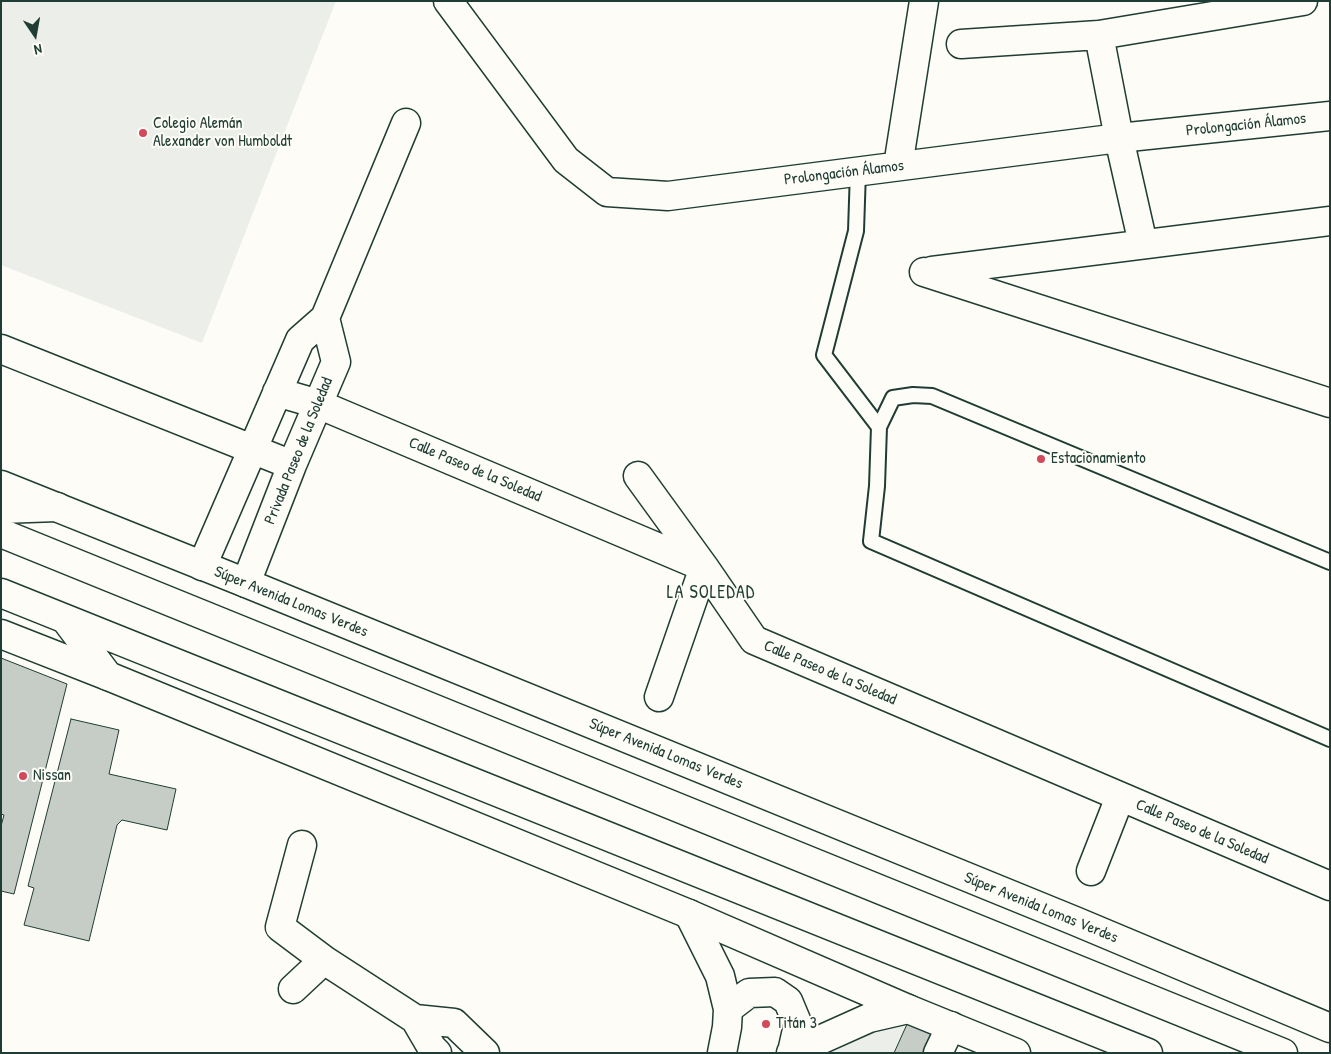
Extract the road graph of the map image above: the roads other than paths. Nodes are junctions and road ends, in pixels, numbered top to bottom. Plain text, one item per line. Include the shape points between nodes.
1 (448, 1) edge
2 (924, 1) edge
3 (1303, 1) edge
4 (1271, 4) edge
5 (1099, 35) junction
6 (961, 44) dead end
7 (1330, 116) edge
8 (406, 124) dead end
9 (1119, 138) junction
10 (898, 166) junction
11 (858, 171) junction
12 (1330, 221) edge
13 (1143, 244) junction
14 (326, 318) junction
15 (1, 349) edge
16 (277, 392) junction
17 (1330, 403) edge
18 (318, 404) junction
19 (879, 427) junction
20 (252, 448) junction
21 (292, 464) junction
22 (638, 476) dead end
23 (1, 485) edge
24 (57, 507) junction
25 (1, 509) edge
26 (1, 532) edge
27 (1330, 562) edge
28 (202, 566) junction
29 (704, 567) junction
30 (246, 583) junction
31 (1, 593) edge
32 (65, 619) junction
33 (1, 634) edge
34 (108, 676) junction
35 (659, 697) dead end
36 (1330, 739) edge
37 (1120, 797) junction
38 (302, 845) dead end
39 (1092, 871) dead end
40 (1330, 886) edge
41 (689, 914) junction
42 (324, 960) junction
43 (293, 989) dead end
44 (728, 1009) junction
45 (908, 1009) junction
46 (415, 1019) junction
47 (951, 1026) junction
48 (1330, 1028) edge
49 (791, 1052) edge
50 (1011, 1052) edge
51 (438, 1053) edge
52 (485, 1053) edge
53 (722, 1053) edge
54 (938, 1053) edge
55 (1148, 1053) edge
56 (1283, 1053) edge

1 - 11 street, Prolongación Álamos via 566,160 607,192 668,196
2 - 10 street
3 - 4 street
4 - 5 street
5 - 6 street
5 - 9 street
7 - 9 street, Prolongación Álamos
8 - 14 street
9 - 10 street, Prolongación Álamos
9 - 13 street
10 - 11 street, Prolongación Álamos
11 - 19 lane via 856,231 824,355
12 - 13 street
13 - 17 street via 924,272
14 - 16 street via 300,340
14 - 18 street, Privada Paseo de la Soledad via 336,362
15 - 20 street
16 - 18 street, Calle Paseo de la Soledad
16 - 20 street
18 - 21 street, Privada Paseo de la Soledad
18 - 29 street, Calle Paseo de la Soledad
19 - 27 lane via 893,398 932,396
19 - 36 lane via 871,541
20 - 21 street
20 - 28 street
21 - 30 street, Privada Paseo de la Soledad
22 - 29 street
23 - 24 street, Súper Avenida Lomas Verdes
24 - 25 street
24 - 28 street, Súper Avenida Lomas Verdes
26 - 56 street
28 - 30 street, Súper Avenida Lomas Verdes
29 - 35 street
29 - 37 street, Calle Paseo de la Soledad via 754,640
30 - 48 street, Súper Avenida Lomas Verdes
31 - 32 street
32 - 34 street
32 - 55 street
33 - 34 street
34 - 41 street
37 - 39 street
37 - 40 street, Calle Paseo de la Soledad
38 - 42 street via 280,927
41 - 44 street via 720,976
41 - 45 street
42 - 43 street
42 - 46 street
44 - 49 street via 749,993 775,992 788,1001 798,1025
44 - 53 street
45 - 47 street
45 - 49 street via 869,1018
46 - 51 street
46 - 52 street via 454,1023
47 - 50 street
47 - 54 street

